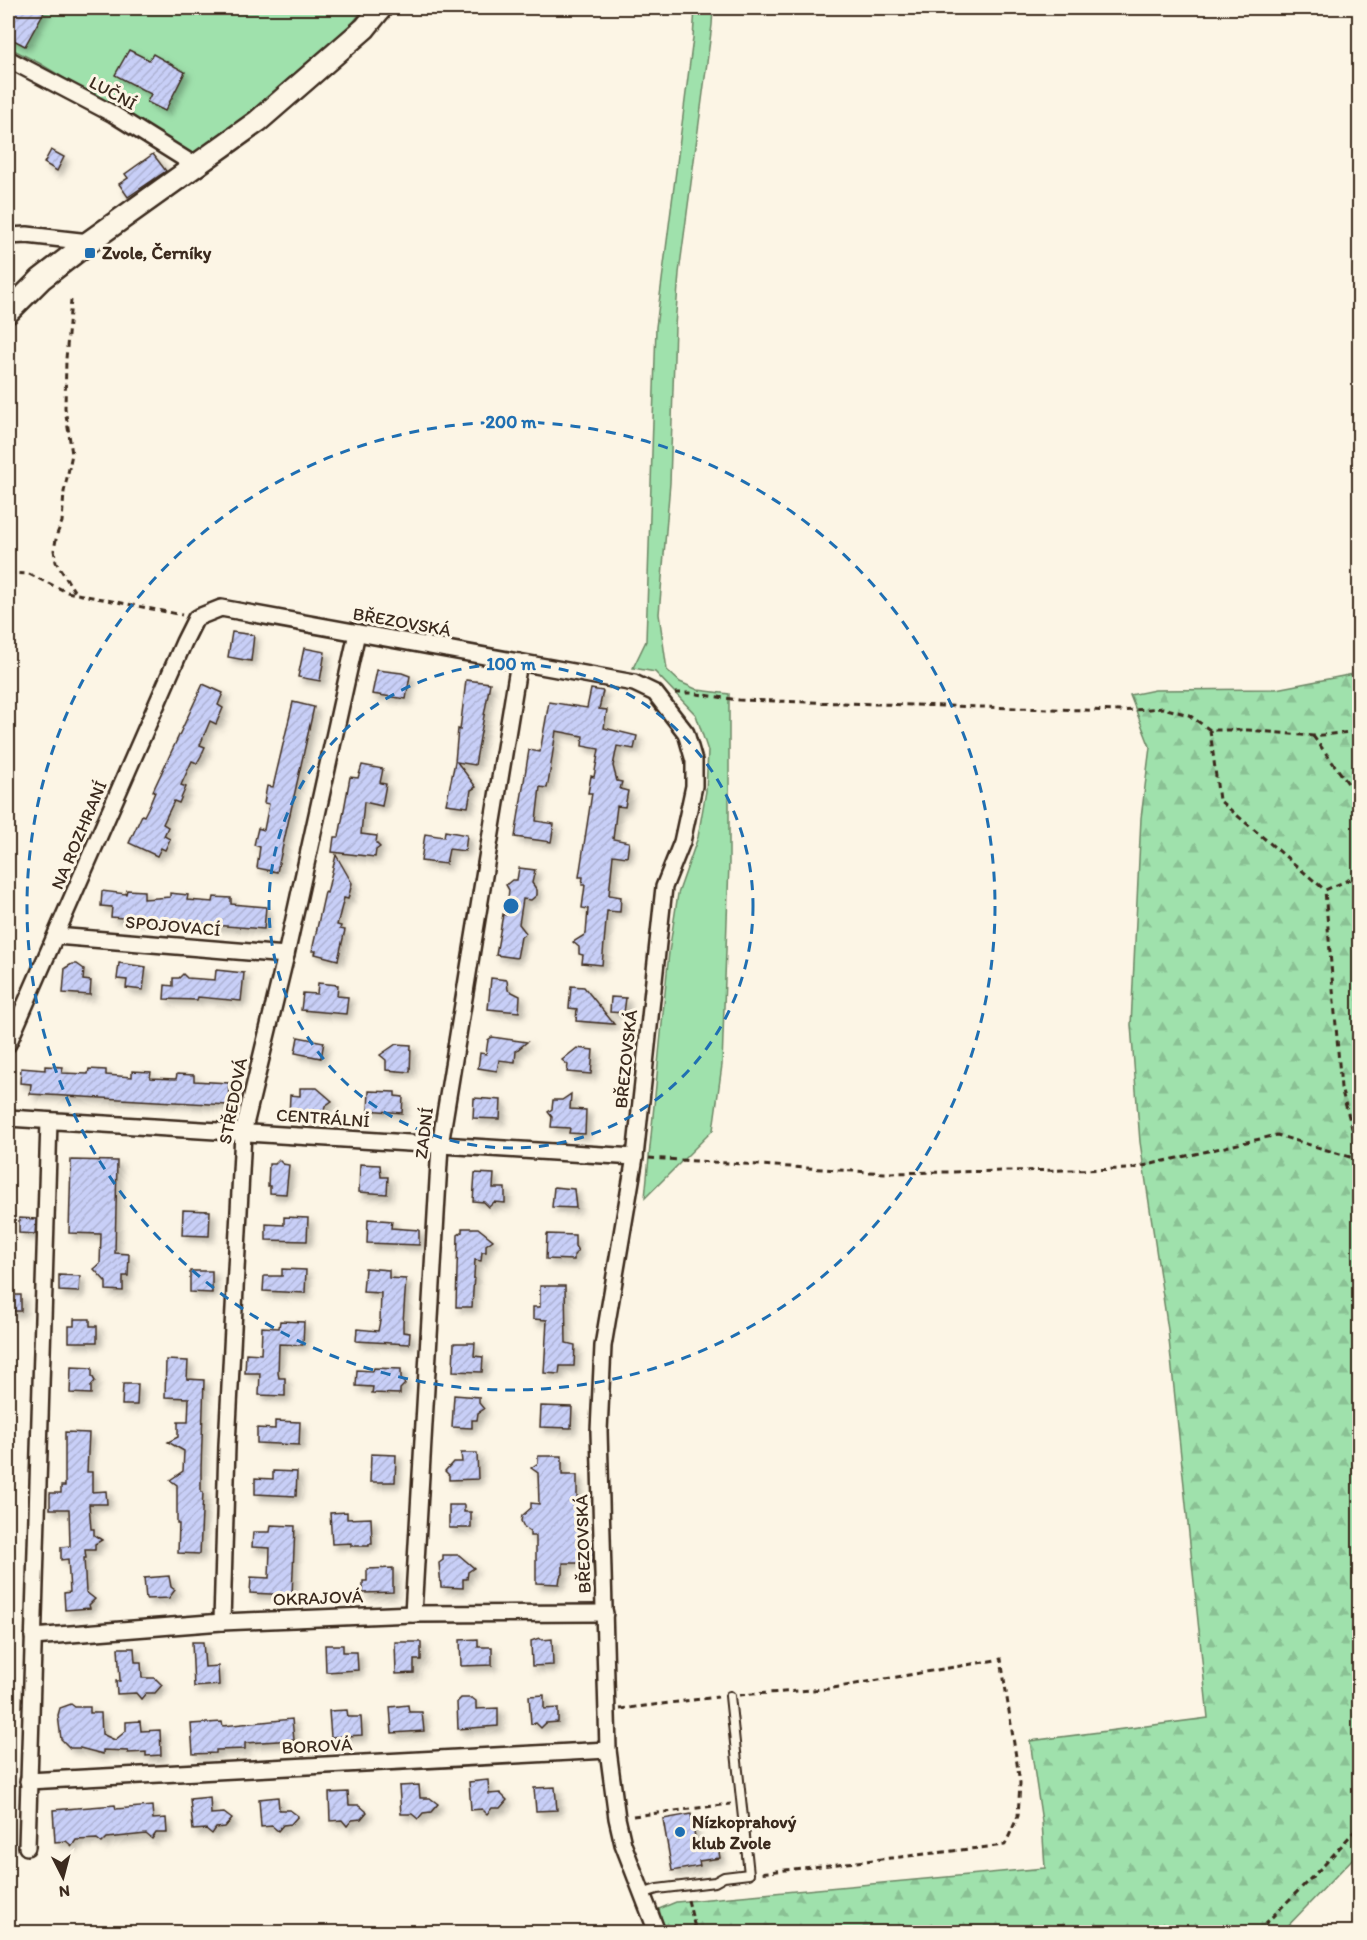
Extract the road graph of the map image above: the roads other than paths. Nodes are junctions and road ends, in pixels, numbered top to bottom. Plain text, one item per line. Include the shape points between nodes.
1 (381, 8) edge
2 (8, 59) edge
3 (196, 166) junction
4 (8, 236) edge
5 (89, 242) junction
6 (8, 312) edge
7 (357, 633) junction
8 (184, 642) joint
9 (519, 662) junction
10 (56, 936) junction
11 (286, 955) junction
12 (8, 1044) edge
13 (8, 1118) edge
14 (49, 1121) junction
15 (243, 1133) junction
16 (440, 1145) junction
17 (635, 1157) junction
18 (605, 1613) junction
19 (413, 1614) junction
20 (222, 1622) junction
21 (33, 1637) junction
22 (730, 1696) road end
23 (608, 1750) junction
24 (28, 1781) junction
25 (27, 1847) dead end
26 (642, 1894) junction
27 (657, 1932) edge

1 - 3 street via 365,28 258,121
2 - 3 street, LUČNÍ via 113,114
3 - 5 street
4 - 5 street
5 - 6 street via 41,279
7 - 8 street, BŘEZOVSKÁ via 221,608 196,618
7 - 9 street, BŘEZOVSKÁ
7 - 11 street, STŘEDOVÁ
8 - 10 street, NA ROZHRANÍ
9 - 16 street, ZADNÍ
9 - 17 street, BŘEZOVSKÁ via 634,682 655,693 686,733 694,761 694,786 682,843 664,887
10 - 11 street, SPOJOVACÍ
10 - 12 street, NA ROZHRANÍ
11 - 15 street, STŘEDOVÁ
13 - 14 street, CENTRÁLNÍ
14 - 15 street, CENTRÁLNÍ
14 - 21 street
15 - 16 street, CENTRÁLNÍ
15 - 20 street, STŘEDOVÁ
16 - 17 street, CENTRÁLNÍ
16 - 19 street, ZADNÍ
17 - 18 street, BŘEZOVSKÁ via 603,1346 599,1431
18 - 19 street, OKRAJOVÁ
18 - 23 street, BŘEZOVSKÁ
19 - 20 street, OKRAJOVÁ
20 - 21 street, OKRAJOVÁ
21 - 24 street
22 - 26 lane via 749,1874
23 - 24 street, BOROVÁ
23 - 26 street, BŘEZOVSKÁ via 622,1844
24 - 25 street
26 - 27 street, BŘEZOVSKÁ

